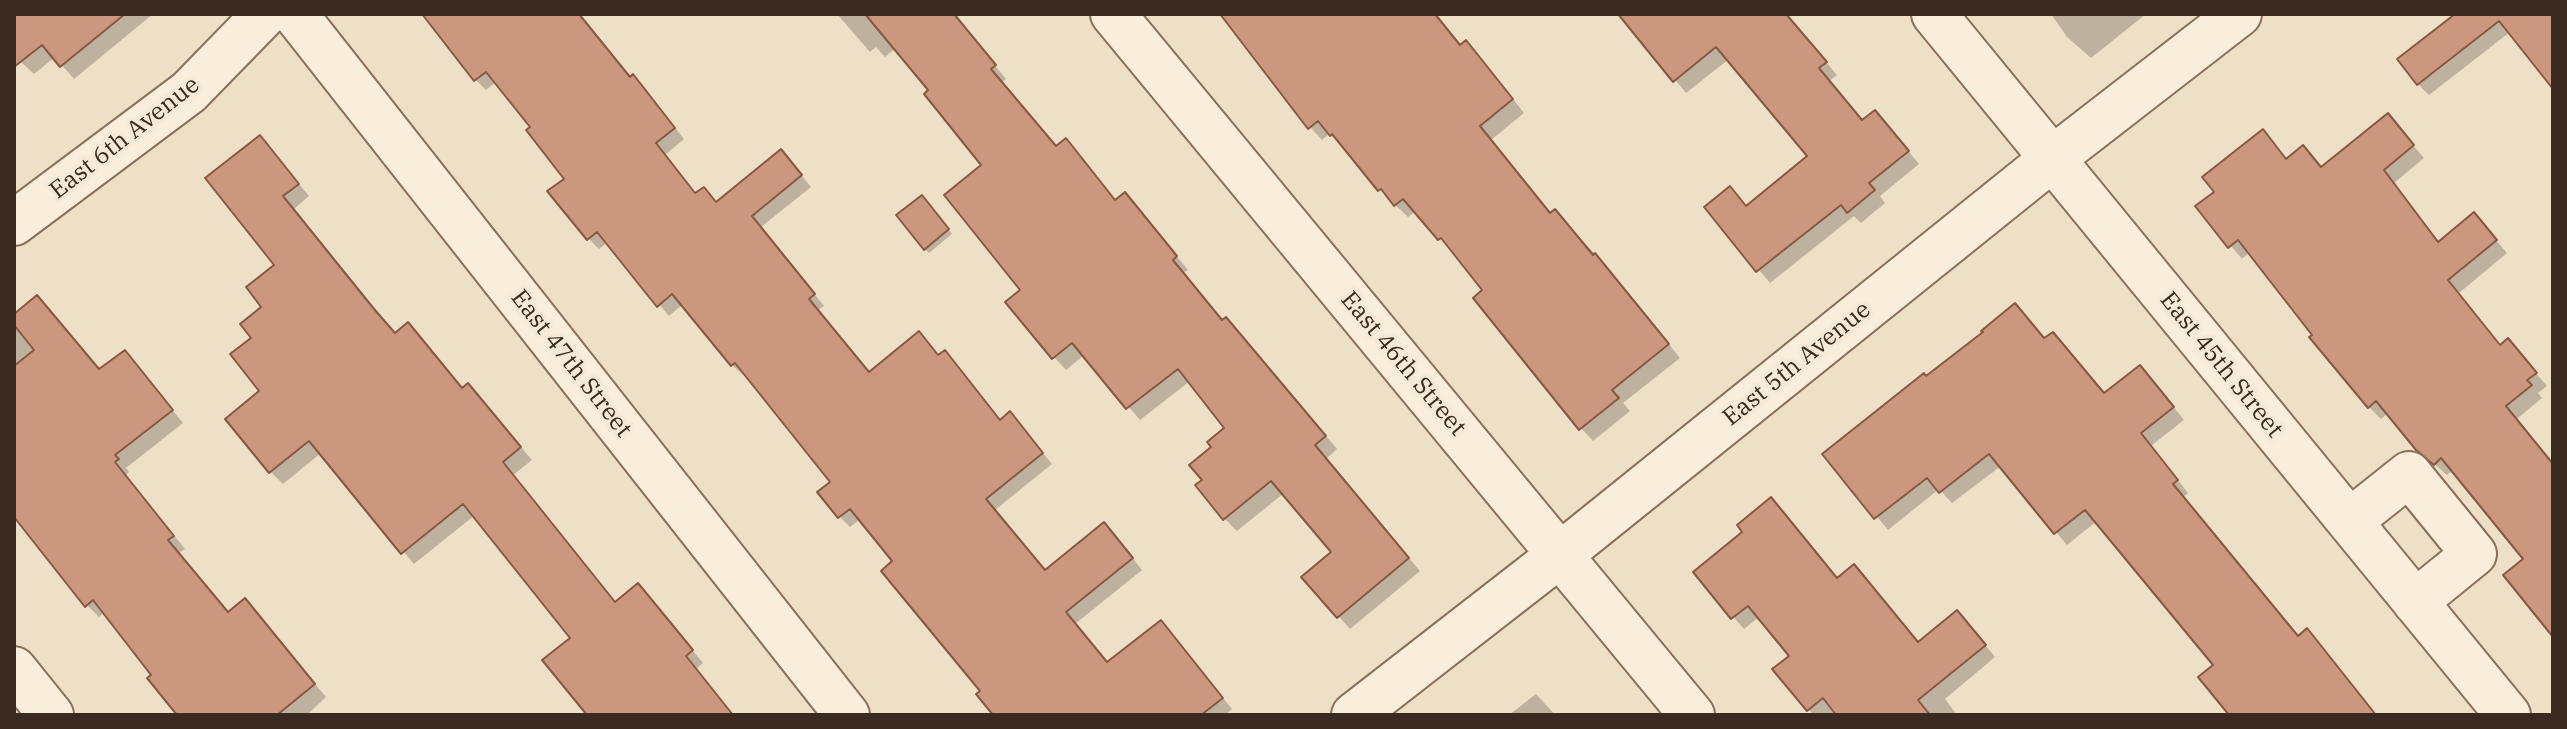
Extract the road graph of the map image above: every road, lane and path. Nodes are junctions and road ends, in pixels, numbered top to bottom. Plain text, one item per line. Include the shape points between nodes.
1 (265, 14) edge
2 (295, 14) edge
3 (1113, 14) edge
4 (1934, 14) edge
5 (2239, 14) edge
6 (2052, 159) junction
7 (14, 223) edge
8 (2350, 521) junction
9 (1561, 554) junction
10 (2415, 602) junction
11 (14, 669) edge
12 (51, 715) edge
13 (847, 715) edge
14 (1354, 715) edge
15 (1692, 715) edge
16 (2508, 715) edge

1 - 7 street, East 6th Avenue via 189,92
2 - 13 street, East 47th Street
3 - 9 street, East 46th Street
4 - 6 street, East 45th Street
5 - 6 street, East 5th Avenue
6 - 8 street, East 45th Street
6 - 9 street, East 5th Avenue
8 - 10 street, East 45th Street
8 - 10 street via 2409,474 2474,554
9 - 14 street, East 5th Avenue
9 - 15 street, East 46th Street
10 - 16 street, East 45th Street
11 - 12 street

